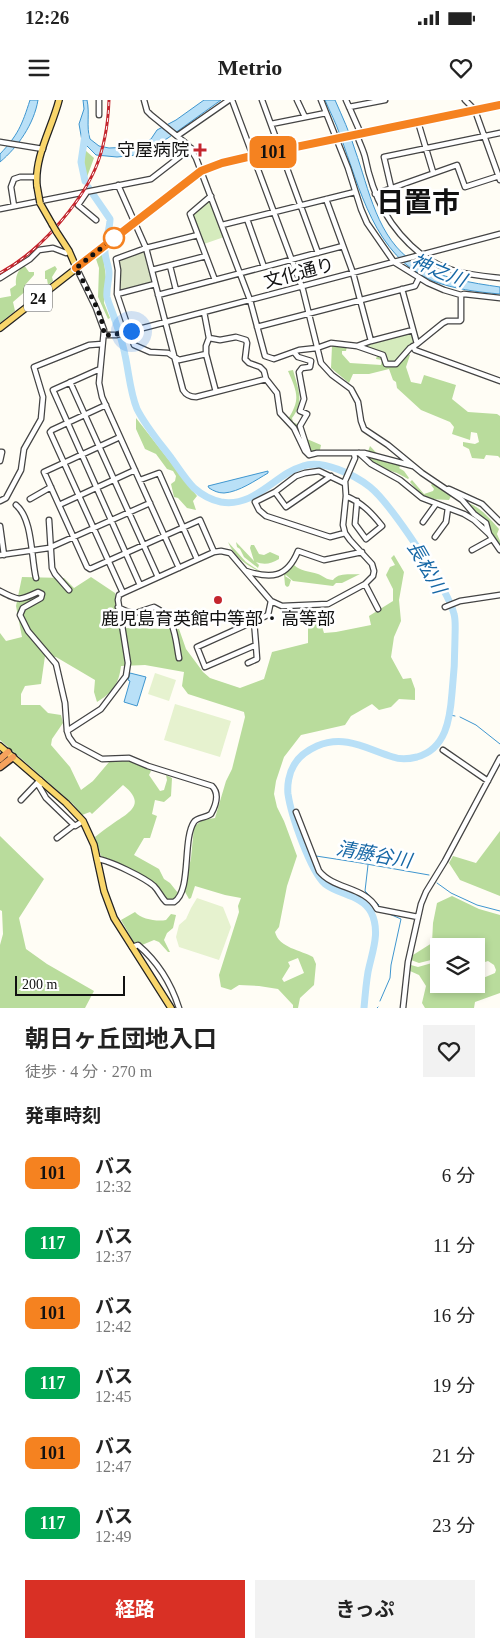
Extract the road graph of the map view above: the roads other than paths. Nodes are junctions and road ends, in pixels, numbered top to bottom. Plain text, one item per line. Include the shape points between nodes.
1 (59, 100) edge
2 (98, 100) edge
3 (144, 100) edge
4 (230, 100) edge
5 (262, 100) edge
6 (297, 100) edge
7 (321, 100) edge
8 (346, 100) edge
9 (385, 100) edge
10 (465, 100) edge
11 (500, 105) edge
12 (349, 107) junction
13 (475, 110) junction
14 (326, 113) junction
15 (99, 115) dead end
16 (306, 117) junction
17 (418, 122) junction
18 (271, 124) junction
19 (500, 132) edge
20 (176, 135) junction
21 (358, 135) junction
22 (484, 136) junction
23 (338, 139) junction
24 (2, 142) edge
25 (191, 148) junction
26 (425, 148) junction
27 (43, 149) junction
28 (280, 151) junction
29 (252, 156) junction
30 (500, 159) edge
31 (493, 161) junction
32 (201, 171) junction
33 (433, 172) junction
34 (36, 177) junction
35 (499, 178) edge
36 (118, 185) junction
37 (391, 187) junction
38 (87, 192) junction
39 (355, 192) junction
40 (375, 194) junction
41 (211, 196) junction
42 (326, 199) junction
43 (300, 205) junction
44 (14, 206) junction
45 (0, 209) edge
46 (274, 212) junction
47 (247, 219) junction
48 (96, 220) dead end
49 (134, 222) junction
50 (222, 225) junction
51 (500, 234) edge
52 (198, 235) junction
53 (343, 246) junction
54 (146, 248) junction
55 (69, 251) junction
56 (318, 253) junction
57 (422, 255) junction
58 (206, 256) junction
59 (291, 260) junction
60 (397, 262) junction
61 (170, 266) junction
62 (264, 267) junction
63 (76, 268) junction
64 (152, 270) junction
65 (240, 273) junction
66 (353, 273) junction
67 (0, 278) edge
68 (419, 278) junction
69 (500, 278) edge
70 (215, 280) junction
71 (156, 284) junction
72 (302, 286) junction
73 (402, 289) junction
74 (176, 290) junction
75 (118, 294) junction
76 (158, 295) junction
77 (461, 295) junction
78 (500, 298) edge
79 (250, 300) junction
80 (361, 300) junction
81 (204, 312) junction
82 (309, 313) junction
83 (166, 322) junction
84 (257, 327) junction
85 (0, 328) edge
86 (412, 330) junction
87 (130, 331) junction
88 (104, 335) junction
89 (209, 338) junction
90 (371, 341) junction
91 (102, 344) junction
92 (415, 345) junction
93 (357, 346) junction
94 (317, 348) junction
95 (294, 352) junction
96 (206, 354) junction
97 (174, 357) junction
98 (260, 360) junction
99 (100, 369) junction
100 (266, 379) junction
101 (70, 382) junction
102 (500, 382) edge
103 (216, 392) junction
104 (106, 405) junction
105 (85, 414) junction
106 (67, 422) junction
107 (120, 437) junction
108 (99, 447) junction
109 (0, 452) edge
110 (357, 453) junction
111 (82, 455) junction
112 (309, 455) junction
113 (0, 461) edge
114 (64, 463) junction
115 (415, 466) junction
116 (135, 470) junction
117 (331, 476) junction
118 (114, 480) junction
119 (140, 480) junction
120 (345, 482) junction
121 (51, 487) junction
122 (97, 488) junction
123 (447, 488) junction
124 (275, 492) junction
125 (79, 496) junction
126 (346, 496) junction
127 (30, 499) dead end
128 (357, 500) junction
129 (0, 501) edge
130 (150, 503) junction
131 (436, 504) junction
132 (16, 505) dead end
133 (59, 505) junction
134 (448, 508) junction
135 (128, 512) junction
136 (49, 520) dead end
137 (112, 520) junction
138 (422, 522) dead end
139 (500, 522) edge
140 (0, 526) edge
141 (183, 527) junction
142 (94, 528) junction
143 (345, 533) junction
144 (164, 535) junction
145 (436, 536) dead end
146 (74, 537) junction
147 (490, 537) junction
148 (143, 545) junction
149 (51, 547) junction
150 (472, 550) dead end
151 (500, 550) edge
152 (31, 551) junction
153 (214, 552) junction
154 (362, 552) junction
155 (126, 553) junction
156 (2, 555) edge
157 (198, 560) junction
158 (108, 561) junction
159 (179, 568) junction
160 (245, 570) junction
161 (158, 577) junction
162 (36, 578) dead end
163 (365, 584) junction
164 (140, 585) junction
165 (70, 590) dead end
166 (0, 591) edge
167 (123, 593) junction
168 (500, 595) edge
169 (271, 601) junction
170 (118, 607) junction
171 (446, 607) dead end
172 (378, 609) dead end
173 (254, 621) junction
174 (256, 646) junction
175 (179, 658) dead end
176 (248, 663) dead end
177 (68, 730) junction
178 (0, 746) edge
179 (443, 750) dead end
180 (10, 754) junction
181 (500, 758) edge
182 (0, 759) edge
183 (0, 767) edge
184 (41, 781) junction
185 (488, 781) junction
186 (20, 800) dead end
187 (296, 812) dead end
188 (83, 821) junction
189 (74, 825) junction
190 (57, 838) dead end
191 (97, 859) junction
192 (418, 917) junction
193 (132, 947) junction
194 (171, 987) junction
195 (160, 992) junction
196 (171, 1008) edge
197 (179, 1008) edge
198 (403, 1008) edge

1 - 27 main road
2 - 15 street
3 - 20 street via 147,111
4 - 20 street
4 - 29 street
5 - 18 street
6 - 16 street
7 - 14 street
8 - 12 street
9 - 12 street
10 - 13 street
11 - 13 main road
12 - 21 street
13 - 17 main road
13 - 22 street
14 - 16 street
14 - 23 street
16 - 18 street
17 - 21 main road
17 - 26 street
18 - 28 street
19 - 22 street
20 - 25 street
21 - 23 main road
21 - 40 street
22 - 26 street
22 - 31 street
23 - 28 main road
23 - 39 street
24 - 27 street
25 - 32 street
25 - 36 street via 156,176
26 - 33 street
26 - 37 street via 384,157
27 - 34 main road
28 - 29 main road
28 - 43 street
29 - 32 main road
29 - 46 street
30 - 31 street
31 - 35 street
32 - 41 street
32 - 49 main road
33 - 35 street via 457,164 465,187
33 - 37 street
34 - 44 street via 14,179
34 - 55 main road, bridge via 40,203
36 - 38 street
36 - 49 street
37 - 40 street
38 - 44 street
38 - 48 street via 78,205
39 - 42 street
39 - 60 street via 367,223
40 - 57 street via 400,236
41 - 50 street
41 - 52 street via 190,214
42 - 43 street
42 - 53 street
43 - 46 street
43 - 56 street
44 - 45 street
46 - 47 street
46 - 59 street
47 - 50 street
47 - 62 street
49 - 54 street
49 - 63 main road
50 - 65 street
51 - 57 street, 文化通り
52 - 54 street
52 - 58 street
53 - 56 street
53 - 66 street
54 - 64 street
54 - 75 street via 116,259
55 - 63 main road
55 - 67 street via 38,250
56 - 59 street
57 - 60 street, 文化通り
57 - 69 street via 456,271
58 - 61 street
58 - 70 street
59 - 62 street
59 - 72 street
60 - 66 street, 文化通り
60 - 68 street
61 - 64 street
61 - 74 street
62 - 65 street
63 - 85 main road, 24
63 - 88 street via 96,308
64 - 71 street
65 - 70 street
65 - 79 street
66 - 72 street, 文化通り
66 - 80 street
68 - 73 street via 415,286
68 - 77 street
70 - 74 street
71 - 75 street
71 - 76 street
72 - 79 street, 文化通り
72 - 82 street
73 - 80 street
73 - 86 street
74 - 76 street
75 - 87 street
76 - 83 street
77 - 78 street
77 - 92 street via 461,320 446,321
79 - 81 street, 文化通り
79 - 84 street
80 - 82 street
80 - 90 street
81 - 83 street, 文化通り
81 - 89 street
82 - 84 street
82 - 94 street
83 - 87 street, 文化通り
83 - 97 street
84 - 98 street
86 - 90 street
86 - 92 street
87 - 88 street, 文化通り
87 - 97 street via 134,344 150,352 168,353
88 - 91 street
89 - 96 street
89 - 98 street via 220,340 234,336 244,339 247,343 245,359 249,363
90 - 93 street
91 - 99 street
91 - 129 street via 89,345 34,367 43,397 40,419 24,449 21,470 6,498
92 - 93 street via 396,364 386,364 383,355
92 - 102 street via 415,350
93 - 94 street via 336,343
94 - 95 street
94 - 115 street via 321,363 351,389 358,402 364,429
95 - 98 street
95 - 112 street via 298,357 311,361 310,367 299,372 304,399 300,411 306,414 300,426
96 - 97 street via 179,360
96 - 103 street
97 - 103 street via 183,390 189,396
98 - 100 street
99 - 101 street
99 - 104 street via 99,388
100 - 103 street
100 - 112 street via 277,393 280,413 294,428
101 - 105 street
101 - 106 street via 53,390
104 - 105 street
104 - 107 street
105 - 106 street
105 - 108 street
106 - 111 street
106 - 114 street via 50,432
107 - 108 street
107 - 116 street
108 - 111 street
108 - 118 street
109 - 113 street
110 - 112 street
110 - 115 street
110 - 120 street
110 - 131 street via 422,498
111 - 114 street
111 - 122 street
114 - 121 street via 44,472
114 - 125 street
115 - 123 street
116 - 118 street
116 - 119 street
117 - 120 street
117 - 124 street via 320,471 305,473
117 - 124 street via 286,507
118 - 122 street
118 - 135 street
119 - 130 street
119 - 141 street via 159,473
120 - 126 street
121 - 127 street
121 - 133 street
122 - 125 street
122 - 137 street
123 - 139 street via 482,504
123 - 147 street via 486,523
124 - 143 street via 255,502 266,516 330,537
125 - 133 street
125 - 142 street
126 - 128 street
126 - 143 street
128 - 128 street via 382,526 366,538 355,524
130 - 135 street
130 - 144 street
131 - 134 street
131 - 138 street
132 - 152 street via 27,522
133 - 146 street
134 - 145 street via 446,522
134 - 147 street via 469,517
135 - 137 street
135 - 148 street
136 - 149 street
137 - 142 street
137 - 155 street
140 - 156 street
141 - 144 street
141 - 153 street via 200,520
141 - 157 street
142 - 146 street
142 - 158 street
143 - 154 street
144 - 148 street
144 - 159 street
146 - 149 street
146 - 158 street via 87,567 90,569
147 - 150 street
147 - 151 street
148 - 155 street
148 - 161 street
149 - 152 street
149 - 165 street via 52,568
152 - 156 street
152 - 162 street
153 - 157 street
153 - 160 street via 230,553
154 - 160 street via 324,560 298,551 293,564 282,573 260,576
154 - 163 street via 374,571
155 - 158 street
155 - 164 street
157 - 159 street
158 - 167 street
159 - 161 street
160 - 169 street
161 - 164 street
163 - 169 street via 328,604 282,606
163 - 172 street
164 - 167 street
166 - 177 street via 15,599 38,592 42,594 41,598 23,608 20,615 28,632 56,664
167 - 170 street via 119,595
168 - 171 street
169 - 173 street via 268,615
170 - 175 street via 134,614 154,607 164,613 175,629
170 - 177 street via 128,663 126,676 101,709
173 - 174 street
173 - 174 street via 197,647 206,667
174 - 176 street via 257,659
177 - 191 street via 74,744 102,760 129,758 212,786 217,796 212,812 196,820 189,837 186,872 180,897 174,902 166,902 146,880
178 - 180 main road
179 - 185 street
180 - 182 highway
180 - 183 highway
180 - 184 main road
181 - 185 street
184 - 186 street
184 - 188 main road
184 - 189 street via 39,786 46,798
185 - 192 street via 426,892
187 - 192 street via 324,878 359,892 377,909
188 - 189 street
188 - 191 main road
189 - 190 street
191 - 193 main road via 109,907
192 - 198 street via 408,962
193 - 194 street via 138,945 152,958
193 - 195 main road
194 - 195 street
194 - 197 street
195 - 196 main road

